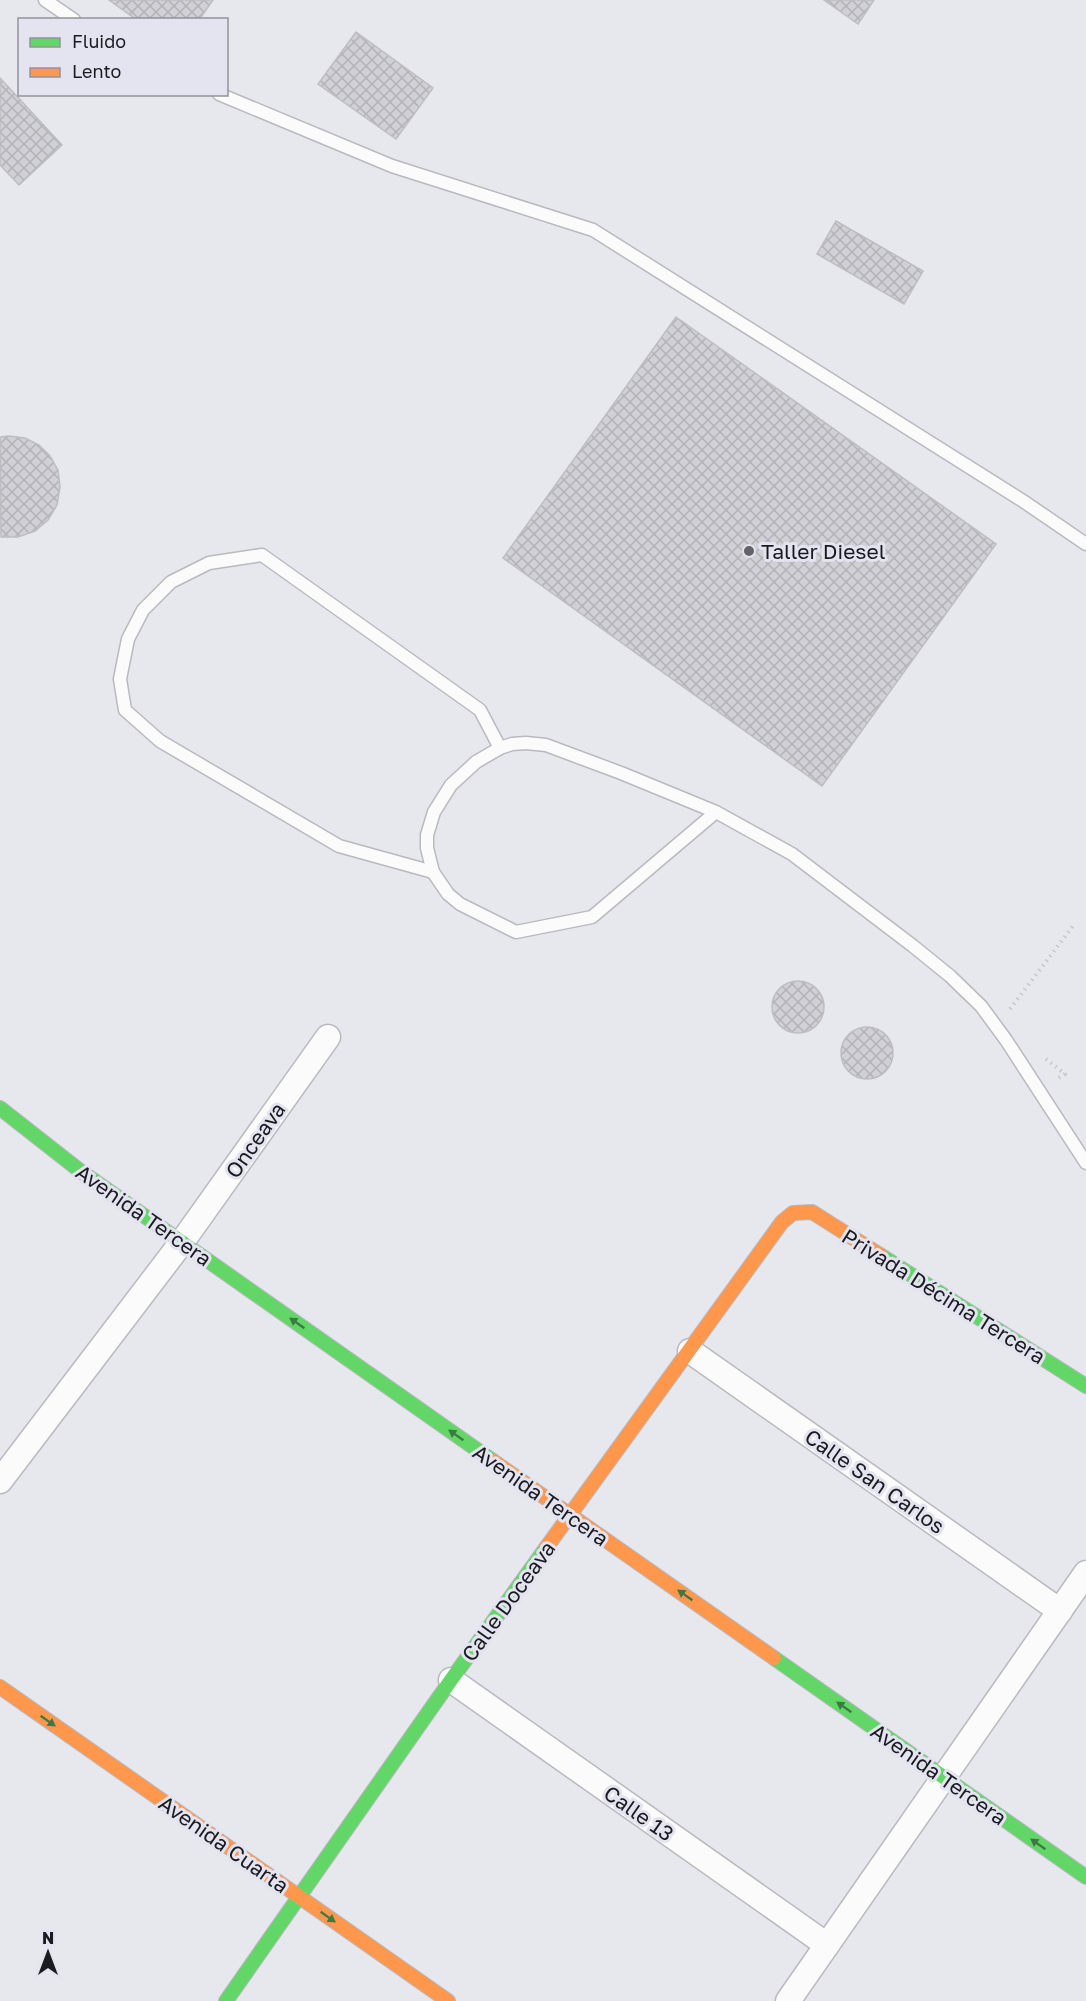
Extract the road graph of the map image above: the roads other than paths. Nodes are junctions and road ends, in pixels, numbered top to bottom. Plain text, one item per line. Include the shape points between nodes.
1 (45, 0) edge
2 (71, 18) edge
3 (224, 96) edge
4 (1086, 544) edge
5 (500, 748) junction
6 (716, 812) junction
7 (433, 872) junction
8 (327, 1037) dead end
9 (0, 1108) edge
10 (1086, 1163) edge
11 (800, 1212) joint
12 (182, 1242) junction
13 (690, 1351) junction
14 (1086, 1386) edge
15 (0, 1481) edge
16 (570, 1515) junction
17 (1086, 1573) edge
18 (1060, 1611) junction
19 (451, 1680) junction
20 (0, 1688) edge
21 (944, 1777) junction
22 (1086, 1877) edge
23 (299, 1896) junction
24 (827, 1945) junction
25 (225, 2001) edge
26 (448, 2001) edge
27 (788, 2001) edge

1 - 2 lane
3 - 4 lane via 392,166 593,230
5 - 6 lane via 526,743 546,745
5 - 7 lane via 476,762 451,785 434,812 428,835
5 - 7 lane via 480,710 262,555 209,563 171,582 142,610 128,639 120,679 125,710 160,741 339,846
6 - 7 lane via 592,917 516,932 460,904
6 - 10 lane via 792,854 950,976 981,1006 1006,1040
8 - 12 street, Onceava
9 - 12 main road, Avenida Tercera via 79,1170
11 - 13 main road, Calle Doceava via 782,1222
11 - 14 main road, Privada Décima Tercera via 812,1212
12 - 15 street, Onceava
16 -> 12 main road, Avenida Tercera
13 - 16 main road, Calle Doceava
13 - 18 street, Calle San Carlos
16 - 19 main road, Calle Doceava
21 -> 16 main road, Avenida Tercera
17 - 18 street
18 - 21 street
19 - 23 main road, Calle Doceava
19 - 24 street, Calle 13
20 -> 23 main road, Avenida Cuarta
22 -> 21 main road, Avenida Tercera
21 - 24 street
23 - 25 main road, Calle Doceava
23 -> 26 main road, Avenida Cuarta
24 - 27 street

